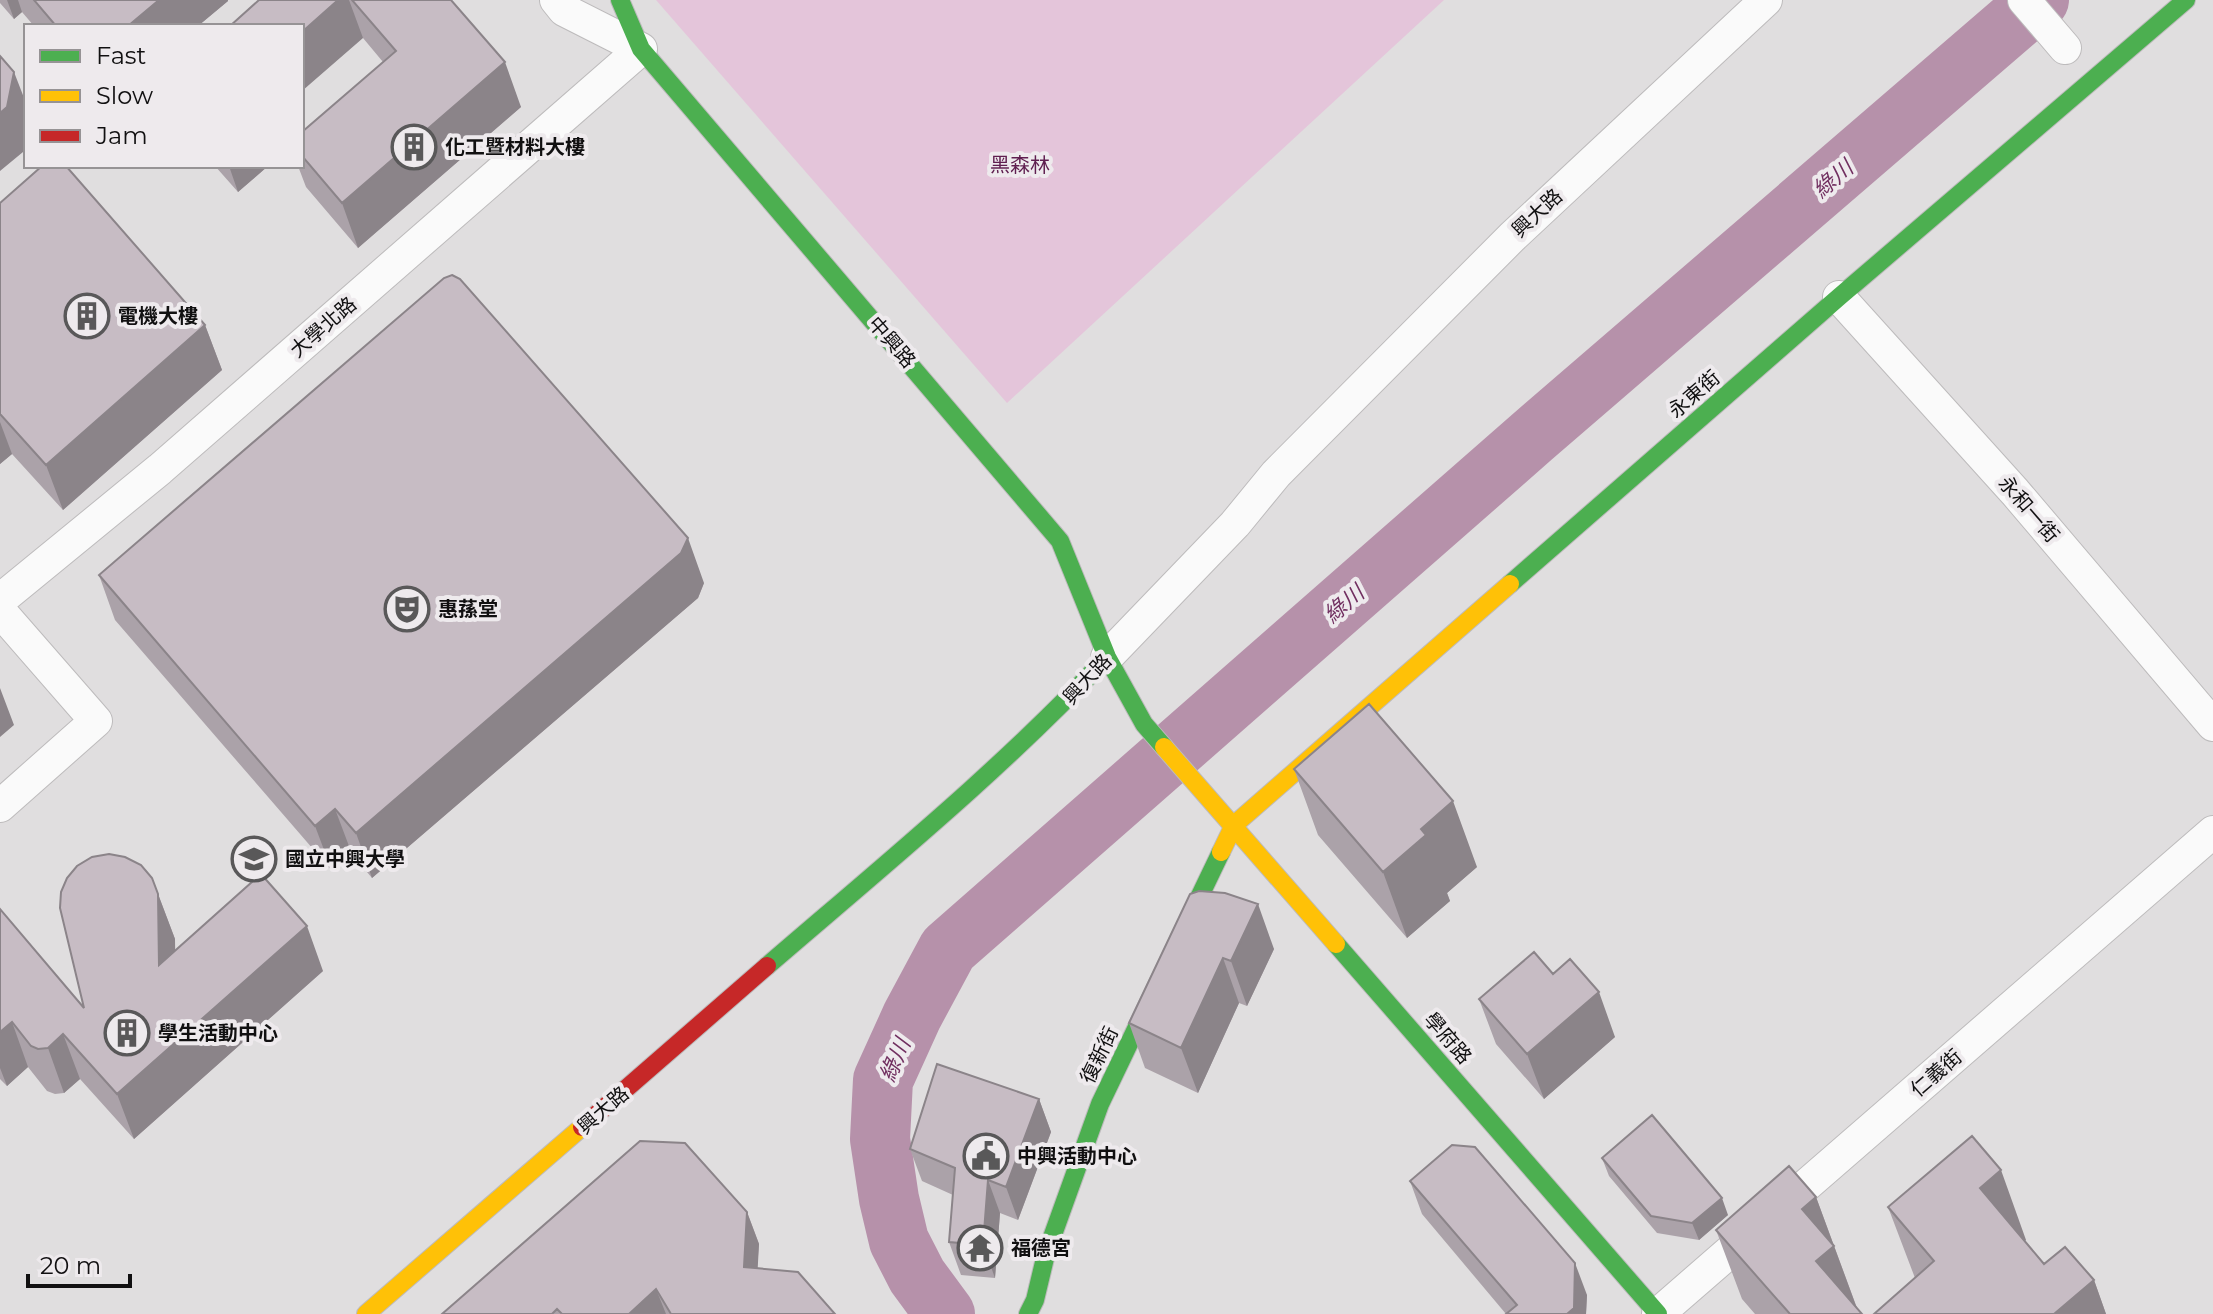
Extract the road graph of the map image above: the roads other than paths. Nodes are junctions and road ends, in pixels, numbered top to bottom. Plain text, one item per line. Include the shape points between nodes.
1 (620, 0) edge
2 (1766, 0) edge
3 (2024, 0) edge
4 (2186, 0) edge
5 (565, 3) edge
6 (2065, 48) dead end
7 (641, 49) junction
8 (1839, 297) junction
9 (0, 600) edge
10 (0, 611) edge
11 (1107, 657) junction
12 (2213, 725) edge
13 (0, 806) edge
14 (1234, 825) junction
15 (2213, 832) edge
16 (1037, 1309) edge
17 (366, 1314) edge
18 (1658, 1314) edge

1 - 7 street, 中興路
2 - 11 street, 興大路 via 1512,237 1276,474
3 - 6 street
4 - 8 street, 永東街
5 - 7 street, 中興路
7 - 9 street, 大學北路 via 160,469
7 - 11 street, 中興路 via 1060,541
8 - 12 street, 永和一街 via 2015,492
8 - 14 street, 永東街
10 - 13 street via 96,721
11 - 14 street, 學府路 via 1144,724
11 - 17 street, 興大路 via 998,766
14 - 16 street, 復新街 via 1100,1104 1046,1254
14 - 18 street, 學府路
15 - 18 street, 仁義街

